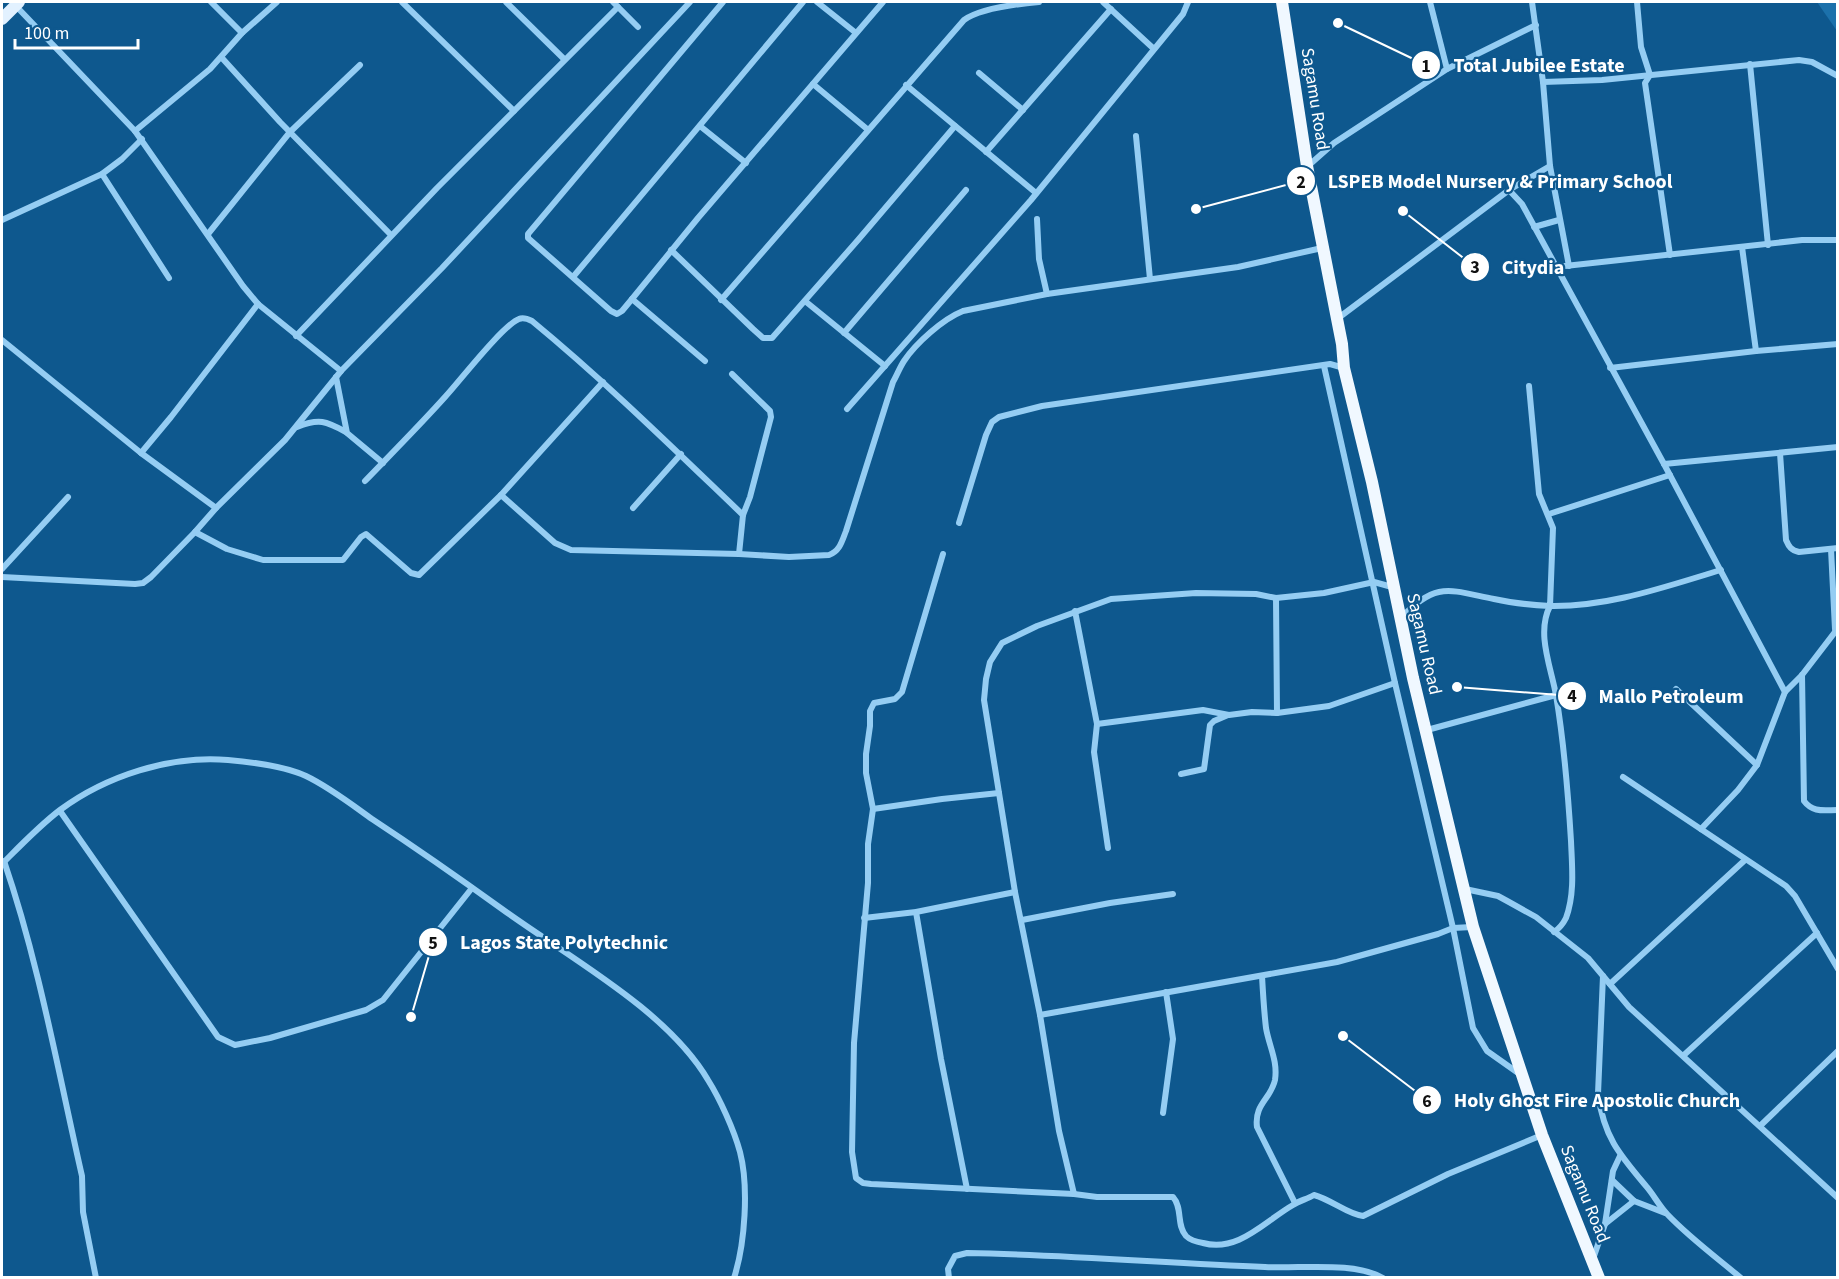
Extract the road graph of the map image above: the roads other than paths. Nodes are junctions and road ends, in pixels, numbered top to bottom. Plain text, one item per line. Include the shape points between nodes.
1 (211, 2) edge
2 (277, 2) edge
3 (402, 2) edge
4 (506, 2) edge
5 (690, 2) edge
6 (723, 2) edge
7 (803, 2) edge
8 (817, 2) edge
9 (883, 2) edge
10 (1039, 2) edge
11 (1103, 2) edge
12 (1188, 2) edge
13 (1282, 2) edge
14 (1430, 2) edge
15 (1532, 2) edge
16 (1637, 2) edge
17 (17, 3) edge
18 (615, 4) edge
19 (1111, 9) junction
20 (2, 19) edge
21 (1536, 25) junction
22 (638, 27) dead end
23 (242, 33) junction
24 (856, 33) junction
25 (1154, 49) junction
26 (222, 58) junction
27 (564, 59) junction
28 (1750, 64) junction
29 (360, 65) dead end
30 (1448, 69) junction
31 (979, 73) dead end
32 (1650, 75) junction
33 (1838, 76) edge
34 (1543, 82) junction
35 (813, 84) junction
36 (906, 85) junction
37 (1023, 110) junction
38 (514, 111) junction
39 (700, 126) junction
40 (955, 126) junction
41 (867, 129) junction
42 (135, 131) junction
43 (290, 132) junction
44 (1136, 136) dead end
45 (142, 139) junction
46 (987, 152) junction
47 (746, 163) junction
48 (1307, 166) junction
49 (1550, 166) junction
50 (102, 174) junction
51 (966, 190) dead end
52 (1509, 190) junction
53 (1036, 193) junction
54 (1037, 219) dead end
55 (2, 220) edge
56 (1559, 220) junction
57 (1534, 226) junction
58 (208, 234) junction
59 (392, 235) junction
60 (1838, 240) edge
61 (1768, 245) junction
62 (1742, 247) junction
63 (1322, 248) junction
64 (671, 250) junction
65 (1670, 255) junction
66 (1569, 266) junction
67 (1556, 267) junction
68 (573, 277) junction
69 (170, 278) dead end
70 (1150, 279) junction
71 (1047, 294) junction
72 (632, 299) junction
73 (721, 300) junction
74 (805, 301) junction
75 (258, 304) junction
76 (1336, 320) junction
77 (844, 333) junction
78 (296, 336) junction
79 (2, 340) edge
80 (1838, 344) edge
81 (1756, 351) junction
82 (705, 362) dead end
83 (885, 366) junction
84 (1324, 366) junction
85 (1344, 368) junction
86 (1610, 368) junction
87 (341, 371) junction
88 (732, 374) dead end
89 (336, 377) junction
90 (603, 382) junction
91 (1529, 386) dead end
92 (847, 409) dead end
93 (296, 427) junction
94 (347, 433) junction
95 (1838, 447) edge
96 (141, 453) junction
97 (1780, 453) junction
98 (681, 454) junction
99 (383, 463) junction
100 (1664, 464) junction
101 (1670, 475) junction
102 (365, 481) dead end
103 (501, 495) junction
104 (68, 497) dead end
105 (216, 508) junction
106 (633, 508) dead end
107 (1549, 514) junction
108 (743, 515) junction
109 (959, 523) dead end
110 (195, 532) junction
111 (1834, 549) edge
112 (739, 554) junction
113 (944, 554) dead end
114 (2, 570) edge
115 (1721, 570) junction
116 (2, 577) edge
117 (1374, 582) junction
118 (1392, 587) junction
119 (1276, 598) junction
120 (1550, 606) junction
121 (1075, 611) junction
122 (1400, 619) junction
123 (1836, 628) edge
124 (1802, 675) junction
125 (1395, 683) junction
126 (1676, 689) dead end
127 (1785, 692) junction
128 (1556, 695) junction
129 (1277, 713) junction
130 (1229, 715) junction
131 (1097, 724) junction
132 (1427, 730) junction
133 (1757, 765) junction
134 (1181, 774) dead end
135 (1623, 777) dead end
136 (999, 793) junction
137 (873, 809) junction
138 (60, 810) junction
139 (1838, 810) edge
140 (1701, 829) junction
141 (1108, 848) dead end
142 (1745, 860) junction
143 (3, 863) edge
144 (472, 888) junction
145 (1465, 889) junction
146 (1015, 892) junction
147 (1173, 894) dead end
148 (916, 912) junction
149 (864, 918) junction
150 (1022, 920) junction
151 (1473, 927) junction
152 (1453, 928) junction
153 (1554, 932) junction
154 (1817, 933) junction
155 (1838, 969) edge
156 (1262, 976) junction
157 (1603, 976) junction
158 (1610, 984) junction
159 (1166, 992) junction
160 (1040, 1015) junction
161 (1838, 1051) edge
162 (1684, 1055) junction
163 (1521, 1076) junction
164 (1163, 1113) dead end
165 (1760, 1126) junction
166 (1542, 1135) junction
167 (1620, 1156) junction
168 (1612, 1180) junction
169 (967, 1190) junction
170 (1074, 1194) junction
171 (1838, 1198) edge
172 (1634, 1201) junction
173 (1294, 1203) junction
174 (1665, 1213) junction
175 (1605, 1224) junction
176 (1593, 1262) junction
177 (96, 1278) edge
178 (734, 1278) edge
179 (949, 1278) edge
180 (1383, 1278) edge
181 (1599, 1278) edge
182 (1741, 1278) edge

1 - 23 street
2 - 23 street
3 - 38 street
4 - 27 street
5 - 87 street
6 - 68 street via 528,234
7 - 39 street
8 - 24 street
9 - 24 street
10 - 36 street via 970,16
11 - 19 street
12 - 25 street
13 - 48 highway, Sagamu Road
14 - 30 street
15 - 21 street
16 - 32 street via 1641,47
17 - 20 main road
17 - 42 street
18 - 22 street
18 - 27 street
19 - 25 street
19 - 37 street
21 - 30 street
21 - 34 street
23 - 26 street
24 - 35 street
25 - 53 street
26 - 42 street
26 - 43 street
27 - 38 street
28 - 32 street
28 - 33 street via 1799,60 1812,62
28 - 61 street
29 - 43 street
30 - 48 street via 1334,142
31 - 37 street
32 - 34 street
32 - 65 street via 1646,82
34 - 49 street
35 - 41 street
35 - 47 street
36 - 40 street
36 - 41 street
37 - 46 street
38 - 59 street
39 - 47 street
39 - 68 street
40 - 46 street
40 - 74 street
41 - 73 street
42 - 45 street
43 - 58 street
43 - 59 street
44 - 70 street
45 - 50 street
45 - 58 street
46 - 53 street
47 - 64 street
48 - 63 highway, Sagamu Road
49 - 52 street
49 - 56 street
50 - 55 street
50 - 69 street
51 - 77 street
52 - 57 street
52 - 76 street
53 - 83 street
54 - 71 street via 1039,259
56 - 57 street
56 - 66 street
57 - 67 street
58 - 75 street
59 - 78 street
60 - 61 street
61 - 62 street
62 - 65 street
62 - 81 street
63 - 70 street via 1238,267
63 - 76 highway, Sagamu Road
64 - 72 street
64 - 73 street
65 - 66 street
66 - 67 street
67 - 86 street
68 - 72 street via 617,314
70 - 71 street
71 - 112 street via 953,315 904,360 835,553 789,557
72 - 82 street
73 - 74 street via 768,339
74 - 77 street
75 - 78 street
75 - 96 street
76 - 85 highway, Sagamu Road
77 - 83 street
78 - 87 street
79 - 96 street
80 - 81 street
81 - 86 street
83 - 92 street
84 - 85 street
84 - 109 street via 1042,406 999,417 986,435
84 - 117 street
85 - 118 highway, Sagamu Road
86 - 100 street
87 - 89 street
88 - 108 street via 770,411 771,417
89 - 93 street
89 - 94 street
90 - 98 street
90 - 99 street via 532,321 519,319
90 - 103 street
91 - 107 street via 1539,494
93 - 94 street via 322,420
93 - 105 street
94 - 99 street
95 - 97 street
96 - 105 street
97 - 100 street
97 - 111 street via 1788,546 1799,552
98 - 106 street
98 - 108 street
99 - 102 street
100 - 101 street
101 - 107 street
101 - 115 street
103 - 110 street via 419,575 411,573 366,534 343,560 289,561 263,560 236,552
103 - 112 street via 555,543 571,550
104 - 114 street
105 - 110 street
107 - 120 street via 1553,536
108 - 112 street
110 - 116 street via 142,583
111 - 123 street
113 - 137 street via 902,692 895,699 878,701 871,707 866,773
115 - 120 street via 1621,599
115 - 127 street
117 - 118 street
117 - 119 street
117 - 125 street
118 - 122 highway, Sagamu Road
119 - 121 street via 1256,594 1174,594 1111,599
119 - 129 street
120 - 122 street via 1439,591
120 - 128 street via 1544,633
121 - 131 street
121 - 136 street via 1008,638 990,662 984,700
122 - 132 highway, Sagamu Road
123 - 124 street
124 - 127 street
124 - 139 street via 1804,801 1815,810
125 - 129 street via 1340,704
125 - 152 street
126 - 133 street
127 - 133 street
128 - 132 street
128 - 153 street via 1568,786 1572,883 1566,917
129 - 130 street
130 - 131 street via 1203,710
130 - 134 street via 1210,725 1204,769
131 - 141 street via 1094,752
132 - 145 highway, Sagamu Road
133 - 140 street
135 - 140 street
136 - 137 street
136 - 146 street
137 - 149 street
138 - 143 street
138 - 144 street via 98,786 159,766 205,760 261,764 305,775
138 - 144 street via 218,1037 235,1045 366,1010 383,1000
140 - 142 street
142 - 154 street via 1786,886
142 - 158 street
143 - 177 street via 19,904 82,1176 83,1212
144 - 178 street via 623,993 687,1049 709,1080 740,1153 745,1218
145 - 151 highway, Sagamu Road
145 - 153 street via 1497,896
146 - 148 street
146 - 150 street
147 - 150 street
148 - 149 street
148 - 169 street
149 - 169 street via 854,1043 852,1152 856,1178 871,1184
150 - 160 street
151 - 152 street
151 - 163 highway, Sagamu Road
152 - 156 street via 1337,962
152 - 163 street via 1473,1028 1487,1051
153 - 157 street via 1588,958
154 - 155 street
154 - 162 street
156 - 159 street
156 - 173 street via 1275,1072 1272,1089 1258,1108 1257,1127
157 - 158 street
157 - 167 street via 1598,1094 1604,1123
158 - 162 street via 1629,1007
159 - 160 street
159 - 164 street via 1173,1039
160 - 170 street
161 - 165 street
162 - 165 street
163 - 166 highway, Sagamu Road
165 - 171 street
166 - 173 street via 1448,1174 1363,1216 1314,1195
166 - 176 highway, Sagamu Road
167 - 168 street
167 - 174 street
168 - 172 street
168 - 175 street
169 - 170 street
170 - 173 street via 1173,1197 1186,1236 1214,1246 1231,1244
172 - 174 street
172 - 175 street
174 - 182 street
175 - 176 street
176 - 181 highway, Sagamu Road
179 - 180 street via 948,1269 956,1256 967,1253 1291,1269 1358,1268

